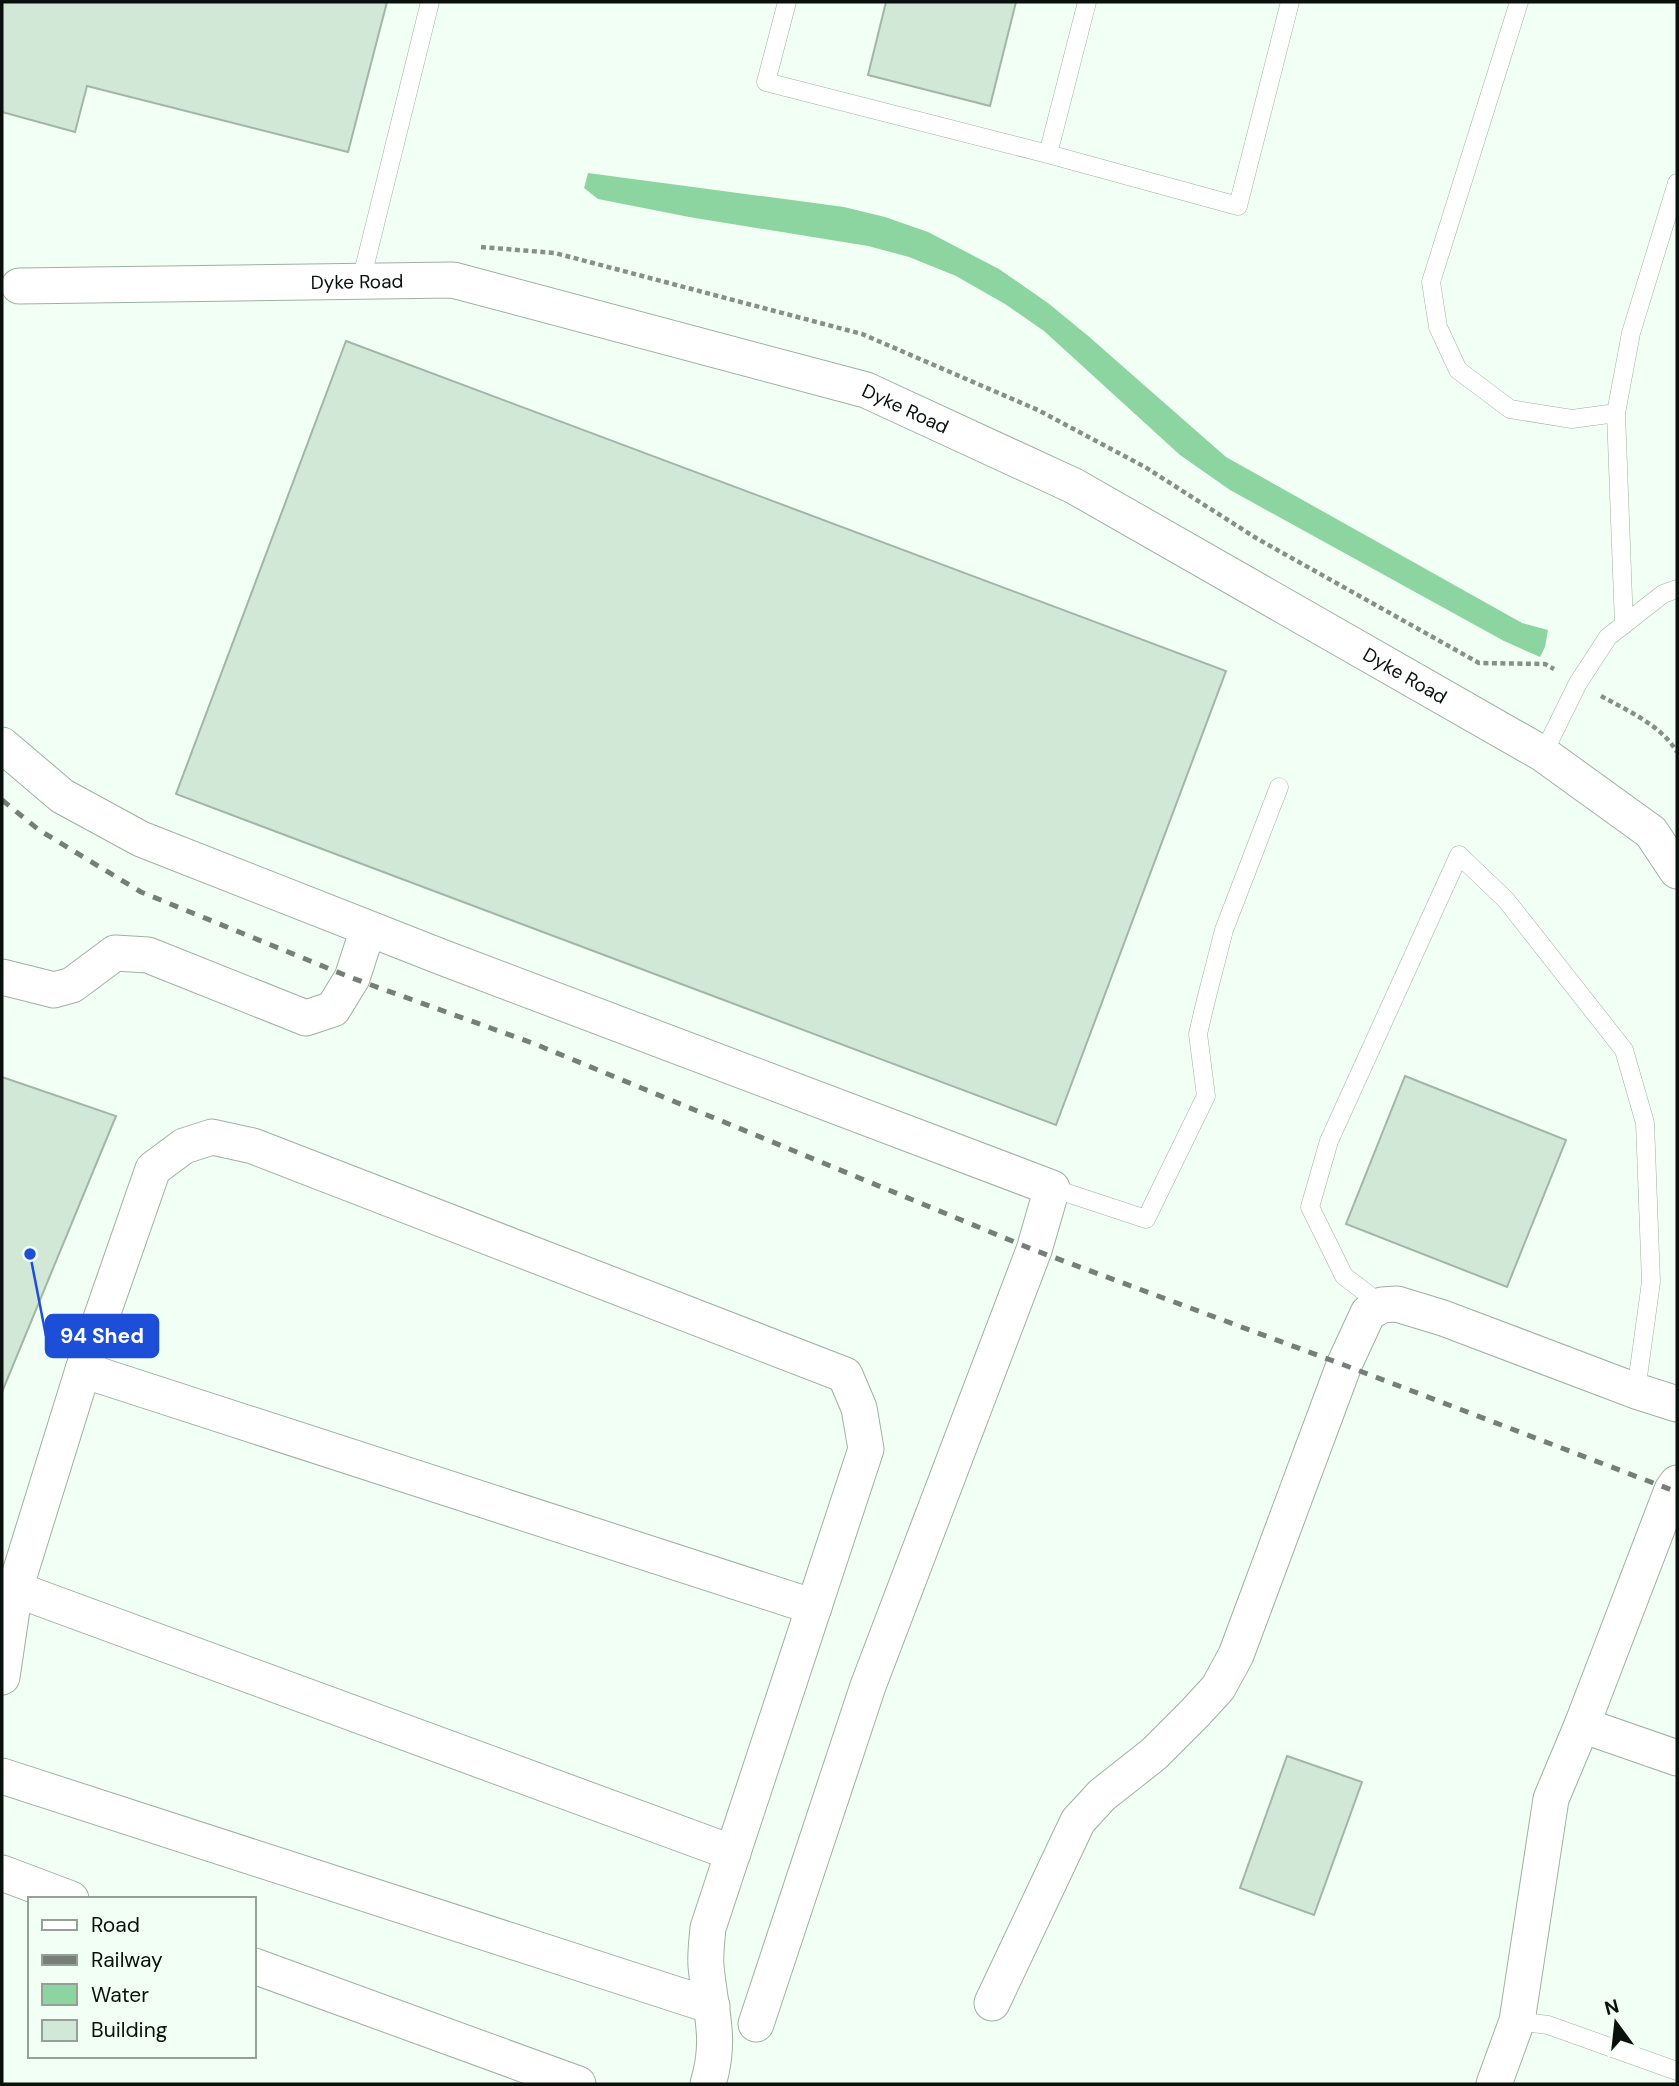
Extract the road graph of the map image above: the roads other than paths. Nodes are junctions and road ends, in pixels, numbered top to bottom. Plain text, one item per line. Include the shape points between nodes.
1 (430, 2) edge
2 (787, 2) edge
3 (1087, 2) edge
4 (1290, 2) edge
5 (1519, 2) edge
6 (1048, 154) junction
7 (1677, 183) edge
8 (361, 281) junction
9 (7, 285) edge
10 (1616, 413) junction
11 (1677, 589) edge
12 (1624, 625) junction
13 (2, 745) edge
14 (1543, 754) junction
15 (1279, 787) dead end
16 (1677, 871) edge
17 (368, 929) junction
18 (2, 977) edge
19 (1052, 1188) junction
20 (1382, 1305) junction
21 (83, 1370) junction
22 (1636, 1391) junction
23 (1677, 1404) edge
24 (1677, 1483) edge
25 (15, 1589) junction
26 (814, 1607) junction
27 (2, 1677) edge
28 (1582, 1725) junction
29 (1677, 1758) edge
30 (2, 1776) edge
31 (733, 1853) junction
32 (2, 1873) edge
33 (66, 1897) edge
34 (256, 1967) edge
35 (992, 2003) dead end
36 (712, 2006) junction
37 (1517, 2021) junction
38 (756, 2025) dead end
39 (1677, 2071) edge
40 (578, 2084) edge
41 (708, 2084) edge
42 (1494, 2084) edge

1 - 8 lane
2 - 6 lane via 765,82
3 - 6 lane
4 - 6 lane via 1238,206
5 - 10 lane via 1431,282 1438,327 1458,370 1510,409 1572,419
7 - 10 lane via 1631,333
8 - 9 street, Dyke Road
8 - 14 street, Dyke Road via 453,280 866,390 1074,486
10 - 12 lane
11 - 12 lane via 1663,594
12 - 14 lane via 1608,637 1578,683
13 - 17 street via 62,796 142,839
14 - 16 street, Dyke Road via 1651,832
15 - 19 lane via 1224,930 1200,1024 1206,1096 1146,1219
17 - 18 street via 352,978 333,1009 306,1018 148,955 115,953 72,985 54,990
17 - 19 street
19 - 38 street via 1034,1250 868,1686
20 - 22 street via 1397,1304 1443,1318
20 - 22 lane via 1345,1276 1310,1207 1329,1141 1459,855 1506,900 1624,1050 1646,1123 1651,1282
20 - 35 street via 1368,1313 1344,1365 1236,1656 1218,1688 1154,1754 1102,1795 1078,1821
21 - 25 street
21 - 26 street
21 - 26 street via 153,1169 184,1146 212,1136 253,1146 845,1375 859,1408 866,1449
22 - 23 street
24 - 28 street
25 - 27 street
25 - 31 street
26 - 31 street
28 - 29 street
28 - 37 street via 1551,1799
30 - 36 street
31 - 36 street via 708,1928 705,1964
32 - 33 street
34 - 40 street
36 - 41 street via 716,2038
37 - 39 lane via 1548,2025
37 - 42 street

